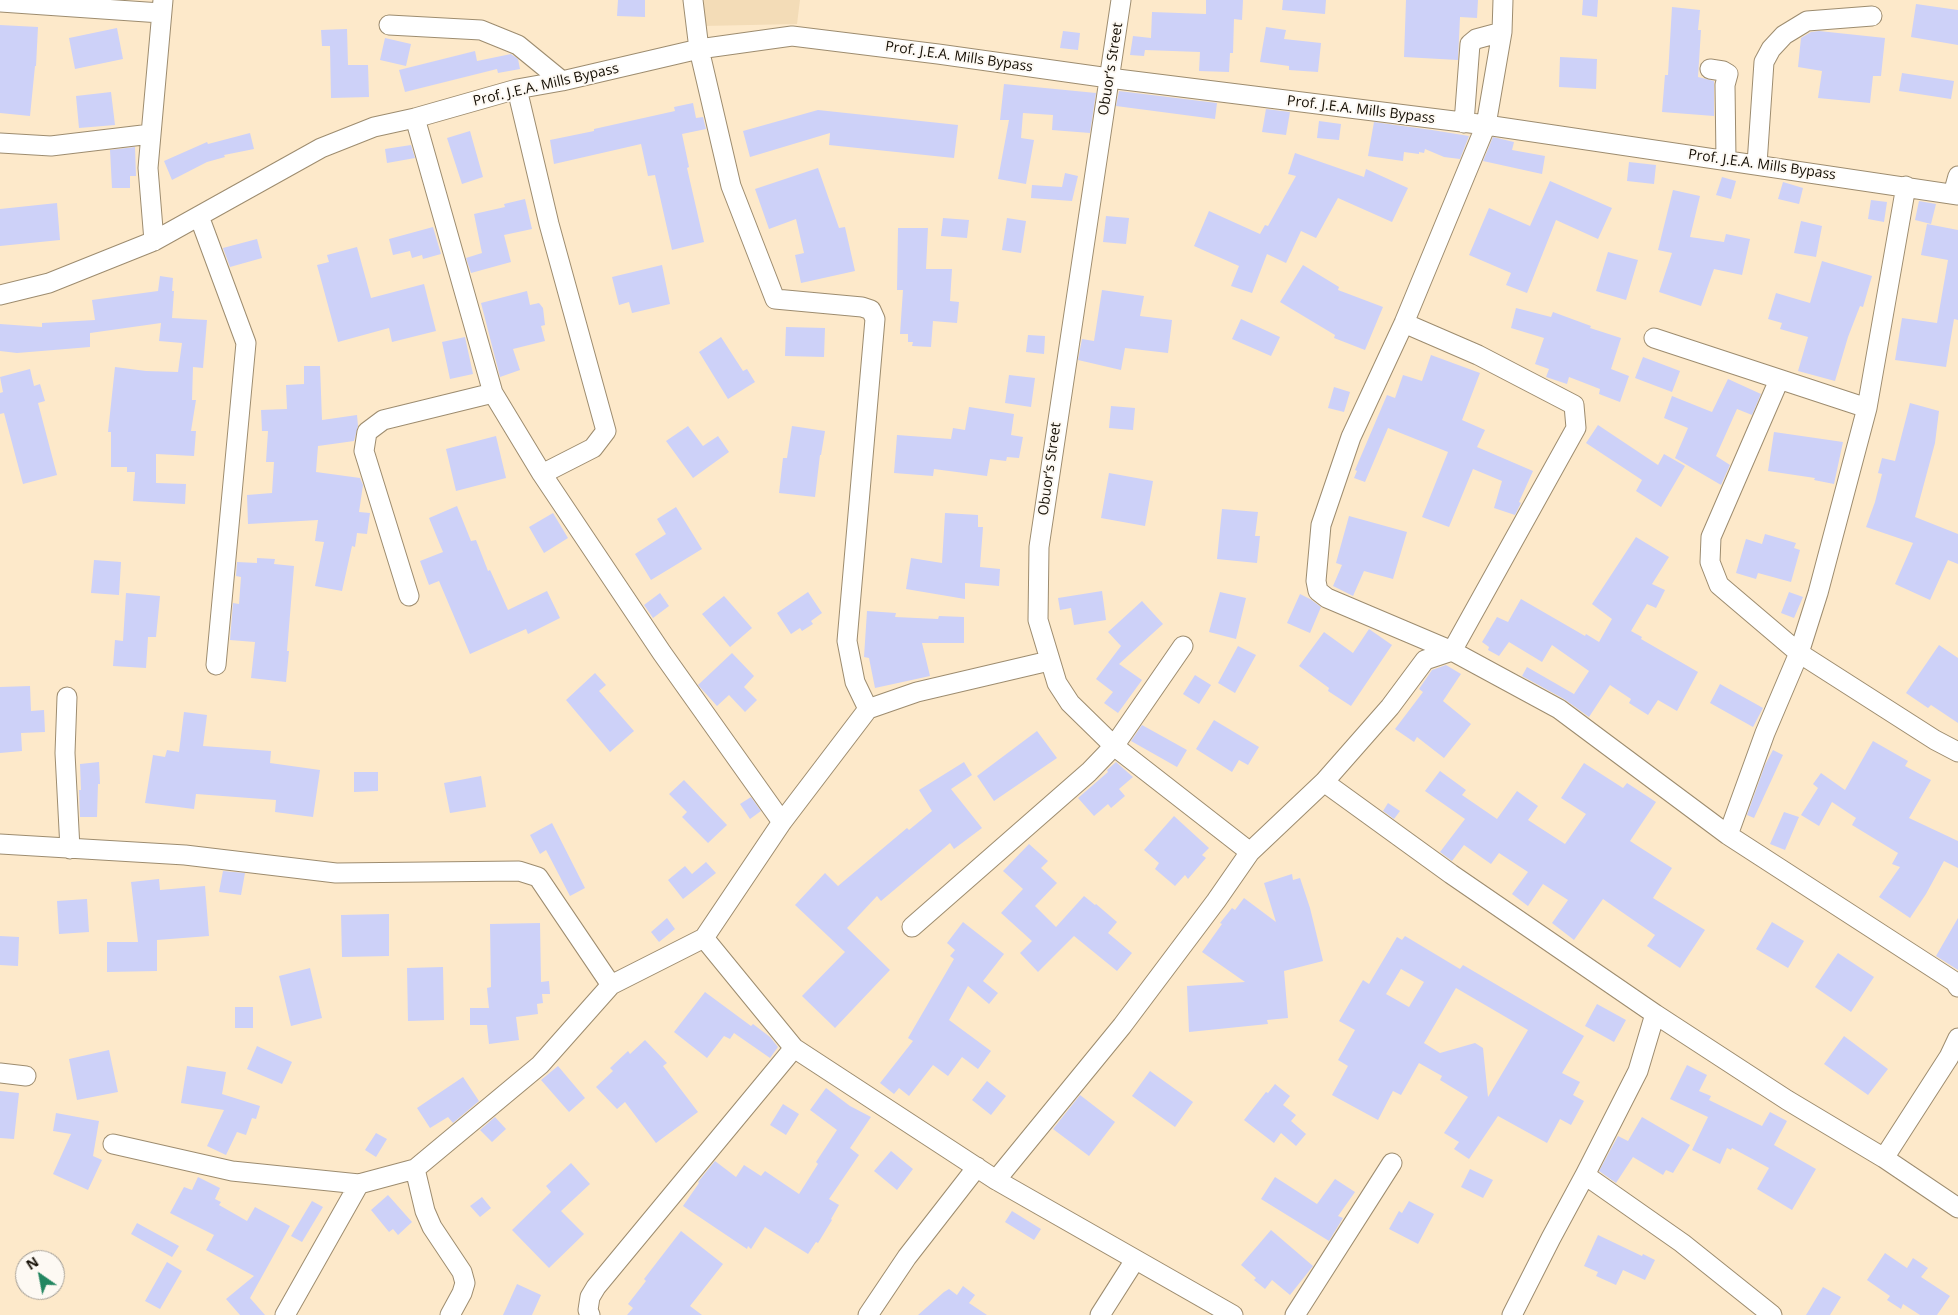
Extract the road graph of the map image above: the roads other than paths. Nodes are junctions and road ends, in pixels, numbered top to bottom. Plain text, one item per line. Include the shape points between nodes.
1 (693, 0) edge
2 (1121, 0) edge
3 (1503, 0) edge
4 (0, 2) edge
5 (162, 6) edge
6 (1872, 16) dead end
7 (389, 25) dead end
8 (1502, 32) junction
9 (699, 48) junction
10 (1710, 69) dead end
11 (1109, 78) junction
12 (562, 81) junction
13 (517, 89) junction
14 (414, 118) junction
15 (1464, 123) junction
16 (1486, 125) junction
17 (151, 134) junction
18 (0, 142) edge
19 (1726, 159) junction
20 (1757, 164) junction
21 (1958, 176) edge
22 (1906, 186) junction
23 (1955, 194) edge
24 (199, 216) junction
25 (154, 241) junction
26 (0, 294) edge
27 (1404, 323) junction
28 (1654, 338) dead end
29 (1779, 380) junction
30 (493, 393) junction
31 (1867, 408) junction
32 (542, 474) junction
33 (409, 596) dead end
34 (1183, 646) dead end
35 (1452, 651) junction
36 (1799, 653) junction
37 (1049, 661) junction
38 (216, 665) dead end
39 (67, 697) dead end
40 (868, 709) junction
41 (1114, 746) junction
42 (1958, 752) edge
43 (1324, 782) junction
44 (782, 822) junction
45 (1728, 835) junction
46 (0, 844) edge
47 (70, 849) junction
48 (1250, 852) junction
49 (912, 927) dead end
50 (704, 938) junction
51 (611, 985) junction
52 (1958, 987) edge
53 (1655, 1014) junction
54 (1958, 1038) edge
55 (794, 1048) junction
56 (0, 1073) edge
57 (26, 1076) dead end
58 (112, 1144) dead end
59 (1884, 1158) junction
60 (1392, 1163) dead end
61 (977, 1167) junction
62 (415, 1169) junction
63 (1585, 1175) junction
64 (996, 1180) junction
65 (359, 1184) junction
66 (1958, 1208) edge
67 (1135, 1260) junction
68 (285, 1315) edge
69 (450, 1315) edge
70 (590, 1315) edge
71 (868, 1315) edge
72 (1100, 1315) edge
73 (1233, 1315) edge
74 (1295, 1315) edge
75 (1512, 1315) edge
76 (1772, 1315) edge

1 - 9 street
2 - 11 street, Obuor’s Street
3 - 8 street
4 - 5 street
5 - 17 street
6 - 20 street via 1807,21 1784,35 1771,48 1764,62
7 - 12 street via 481,30 518,45
8 - 15 street via 1476,39 1470,44
8 - 16 street
9 - 11 street, Prof. J.E.A. Mills Bypass via 792,36
9 - 12 street, Prof. J.E.A. Mills Bypass
9 - 40 street via 731,186 774,299 862,307 871,310 875,319 848,641 854,682
10 - 19 street via 1728,74 1725,85
11 - 15 street, Prof. J.E.A. Mills Bypass
11 - 37 street, Obuor’s Street via 1039,548 1038,620
12 - 13 street, Prof. J.E.A. Mills Bypass
13 - 14 street, Prof. J.E.A. Mills Bypass
13 - 32 street via 548,224 606,432 593,448
14 - 24 street, Prof. J.E.A. Mills Bypass via 374,127 321,148
14 - 30 street
15 - 16 street, Prof. J.E.A. Mills Bypass
16 - 19 street, Prof. J.E.A. Mills Bypass
16 - 27 street
17 - 18 street via 51,146
17 - 25 street via 148,168
19 - 20 street, Prof. J.E.A. Mills Bypass
20 - 22 street, Prof. J.E.A. Mills Bypass
21 - 23 street
22 - 23 street, Prof. J.E.A. Mills Bypass
22 - 31 street
24 - 25 street, Prof. J.E.A. Mills Bypass
24 - 38 street via 246,343
25 - 26 street, Prof. J.E.A. Mills Bypass via 49,283
27 - 35 street via 1351,438 1321,525 1316,581 1318,591 1327,598
27 - 35 street via 1478,355 1574,405 1576,428
28 - 29 street
29 - 31 street
29 - 36 street via 1712,537 1710,562 1719,585
30 - 32 street
30 - 33 street via 383,420 367,432 364,451
31 - 36 street
32 - 44 street via 662,653
34 - 41 street
35 - 43 street via 1425,660 1390,707
35 - 45 street via 1559,709
36 - 42 street
36 - 45 street via 1764,733
37 - 40 street via 917,692
37 - 41 street, Obuor’s Street via 1057,683 1070,703
39 - 47 street via 65,753
40 - 44 street
41 - 48 street, Obuor’s Street
41 - 49 street via 1089,772
43 - 48 street
43 - 53 street
44 - 50 street
45 - 52 street via 1955,982
46 - 47 street
47 - 51 street via 185,855 336,872 519,871 538,877
48 - 64 street via 1122,1026
50 - 51 street
50 - 55 street
51 - 62 street via 540,1065
53 - 59 street via 1787,1100
53 - 63 street via 1638,1071
54 - 59 street
55 - 61 street
55 - 70 street via 596,1286 590,1297
56 - 57 street
58 - 65 street via 232,1171
59 - 66 street
60 - 74 street
61 - 64 street
61 - 71 street via 907,1257
62 - 65 street
62 - 69 street via 432,1227 462,1272 465,1283
63 - 75 street
63 - 76 street via 1682,1242
64 - 67 street
65 - 68 street
67 - 72 street
67 - 73 street

